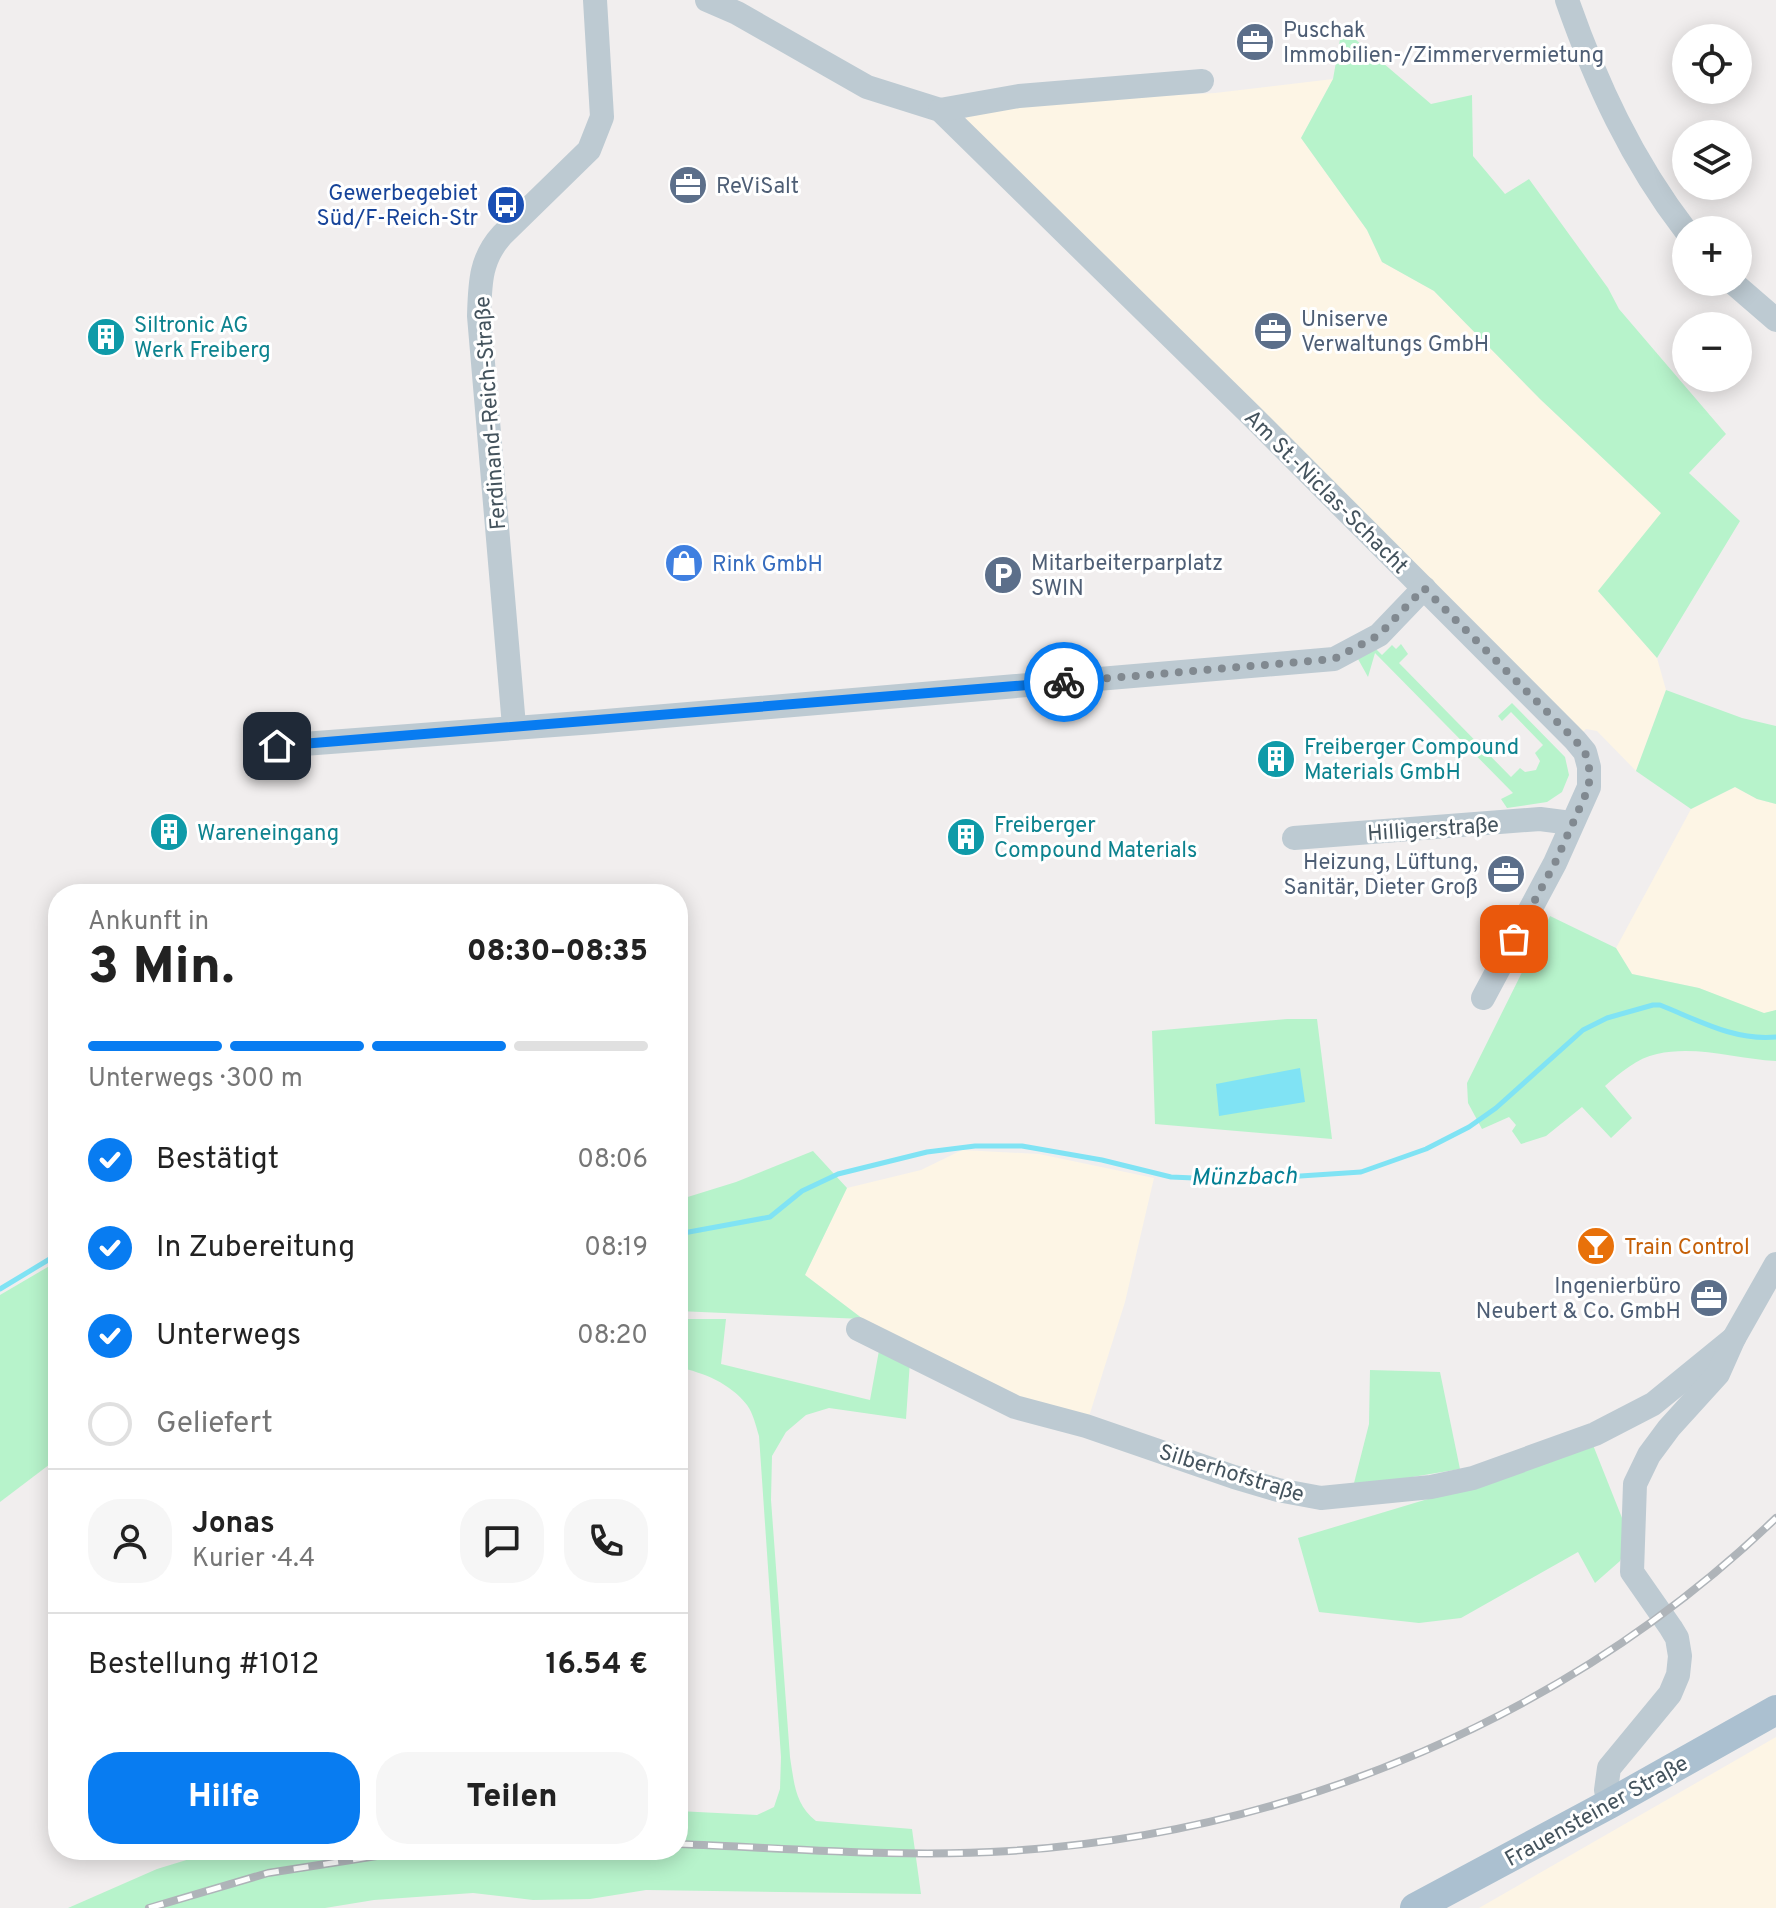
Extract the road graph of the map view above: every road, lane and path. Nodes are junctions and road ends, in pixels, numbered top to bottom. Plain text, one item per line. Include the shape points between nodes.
1 (596, 0) edge
2 (707, 0) edge
3 (1567, 0) edge
4 (1202, 81) dead end
5 (940, 110) junction
6 (1675, 216) edge
7 (1748, 296) edge
8 (1776, 320) edge
9 (1424, 588) junction
10 (514, 726) junction
11 (277, 746) dead end
12 (1571, 823) junction
13 (1294, 838) dead end
14 (1483, 998) dead end
15 (1776, 1264) edge
16 (858, 1329) dead end
17 (1734, 1338) junction
18 (1776, 1710) edge
19 (1609, 1804) junction
20 (1415, 1908) edge

1 - 10 street, Ferdinand-Reich-Straße via 602,117 589,150 490,248 482,266 480,325
2 - 5 street, Am St.-Niclas-Schacht via 867,87
3 - 6 street via 1618,128
4 - 5 street, Am St.-Niclas-Schacht via 1019,96
5 - 9 street, Am St.-Niclas-Schacht
7 - 8 street
9 - 10 street via 1379,635 1334,659
9 - 12 street, Am St.-Niclas-Schacht via 1585,752 1589,787
10 - 11 street
12 - 13 street, Hilligerstraße via 1540,819
12 - 14 street, Am St.-Niclas-Schacht
15 - 17 street, Silberhofstraße
16 - 17 street, Silberhofstraße via 1015,1407 1234,1477 1321,1498 1473,1478 1595,1434 1653,1404
17 - 19 street, Silberhofstraße via 1718,1374 1669,1428 1635,1484 1632,1572 1677,1638 1680,1656 1670,1694 1609,1768
18 - 19 main road, Frauensteiner Straße
19 - 20 main road, Frauensteiner Straße

